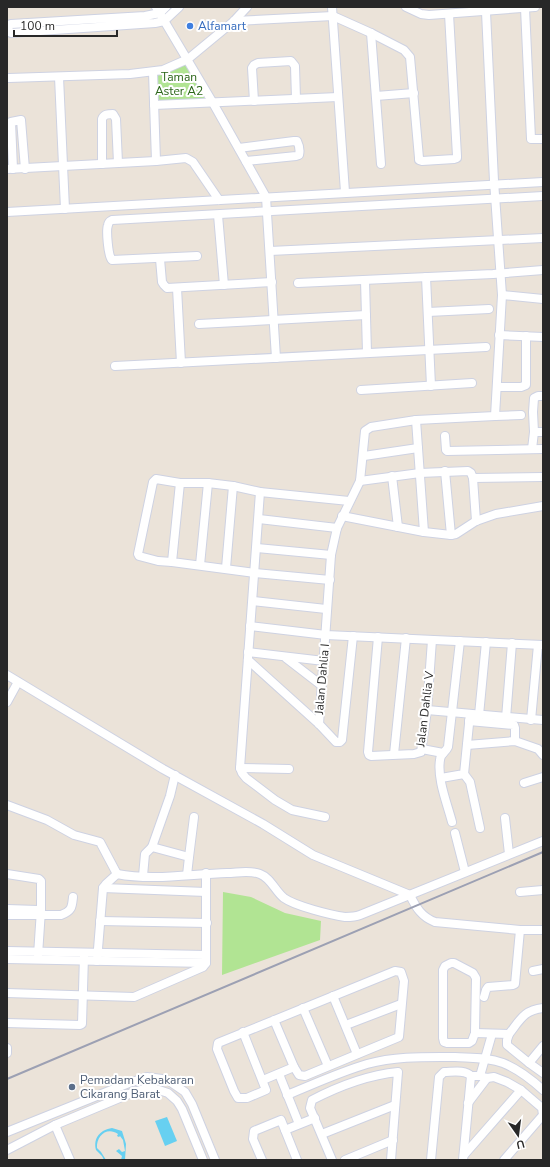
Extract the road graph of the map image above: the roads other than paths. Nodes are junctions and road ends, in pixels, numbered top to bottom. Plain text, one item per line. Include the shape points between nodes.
1 (166, 7) edge
2 (179, 7) edge
3 (247, 7) edge
4 (332, 7) edge
5 (406, 7) edge
6 (535, 7) edge
7 (525, 8) edge
8 (158, 10) edge
9 (486, 12) junction
10 (449, 14) junction
11 (333, 16) junction
12 (164, 21) junction
13 (234, 21) junction
14 (371, 33) junction
15 (188, 59) junction
16 (153, 72) junction
17 (59, 77) junction
18 (9, 78) dead end
19 (414, 93) junction
20 (376, 96) junction
21 (338, 97) junction
22 (296, 99) junction
23 (254, 101) junction
24 (213, 103) junction
25 (154, 105) junction
26 (543, 140) edge
27 (239, 148) junction
28 (156, 161) junction
29 (246, 161) junction
30 (118, 163) junction
31 (102, 164) junction
32 (382, 164) dead end
33 (63, 166) junction
34 (10, 169) edge
35 (25, 169) junction
36 (543, 182) edge
37 (494, 185) junction
38 (345, 192) junction
39 (543, 196) edge
40 (266, 197) junction
41 (219, 200) junction
42 (495, 200) junction
43 (65, 209) junction
44 (267, 211) junction
45 (7, 212) edge
46 (218, 215) junction
47 (543, 238) edge
48 (498, 240) junction
49 (270, 251) junction
50 (197, 256) dead end
51 (160, 258) junction
52 (543, 270) edge
53 (500, 274) junction
54 (426, 277) junction
55 (365, 280) junction
56 (272, 282) junction
57 (298, 283) dead end
58 (224, 285) junction
59 (177, 288) junction
60 (502, 295) junction
61 (543, 299) edge
62 (489, 309) dead end
63 (428, 312) junction
64 (366, 315) junction
65 (274, 319) junction
66 (199, 324) dead end
67 (499, 335) junction
68 (526, 336) junction
69 (543, 337) edge
70 (486, 347) dead end
71 (430, 350) junction
72 (367, 353) junction
73 (276, 358) junction
74 (181, 363) junction
75 (115, 366) dead end
76 (472, 383) dead end
77 (432, 386) junction
78 (497, 387) junction
79 (361, 390) dead end
80 (543, 396) edge
81 (521, 414) dead end
82 (495, 416) junction
83 (416, 420) junction
84 (534, 432) junction
85 (543, 432) edge
86 (445, 436) dead end
87 (418, 448) junction
88 (532, 449) junction
89 (543, 449) edge
90 (364, 456) junction
91 (445, 471) junction
92 (420, 473) junction
93 (392, 476) junction
94 (543, 476) edge
95 (473, 478) junction
96 (360, 481) junction
97 (180, 483) junction
98 (208, 484) junction
99 (233, 486) junction
100 (260, 492) junction
101 (349, 501) junction
102 (543, 506) edge
103 (342, 516) junction
104 (259, 519) junction
105 (476, 521) junction
106 (398, 527) junction
107 (336, 528) junction
108 (424, 532) junction
109 (451, 535) junction
110 (257, 548) junction
111 (331, 555) junction
112 (172, 562) junction
113 (200, 565) junction
114 (226, 568) junction
115 (255, 573) junction
116 (330, 580) junction
117 (253, 601) junction
118 (326, 609) junction
119 (250, 626) junction
120 (326, 635) junction
121 (353, 636) junction
122 (378, 637) junction
123 (406, 638) junction
124 (432, 640) junction
125 (460, 641) junction
126 (486, 642) junction
127 (512, 643) junction
128 (541, 645) edge
129 (248, 656) junction
130 (285, 658) junction
131 (324, 661) junction
132 (7, 675) edge
133 (18, 682) junction
134 (321, 685) junction
135 (7, 702) edge
136 (427, 710) junction
137 (452, 712) junction
138 (479, 715) junction
139 (469, 717) junction
140 (506, 718) junction
141 (531, 720) junction
142 (543, 720) edge
143 (319, 724) junction
144 (515, 741) junction
145 (467, 745) junction
146 (422, 749) junction
147 (443, 753) junction
148 (394, 754) junction
149 (543, 755) edge
150 (240, 768) junction
151 (289, 769) dead end
152 (464, 774) junction
153 (175, 775) junction
154 (543, 777) edge
155 (441, 778) junction
156 (524, 783) dead end
157 (7, 805) edge
158 (194, 817) dead end
159 (325, 817) dead end
160 (505, 818) dead end
161 (452, 822) dead end
162 (480, 828) dead end
163 (455, 833) dead end
164 (543, 841) edge
165 (152, 847) junction
166 (509, 854) junction
167 (189, 857) junction
168 (465, 872) junction
169 (206, 873) junction
170 (7, 874) edge
171 (117, 874) junction
172 (187, 875) junction
173 (142, 876) junction
174 (103, 888) junction
175 (543, 890) edge
176 (206, 892) junction
177 (520, 892) dead end
178 (410, 895) junction
179 (73, 897) dead end
180 (7, 909) edge
181 (40, 913) junction
182 (7, 915) edge
183 (100, 921) junction
184 (207, 923) junction
185 (520, 930) junction
186 (543, 930) edge
187 (7, 951) edge
188 (38, 956) junction
189 (84, 957) junction
190 (97, 957) junction
191 (7, 959) edge
192 (206, 959) junction
193 (543, 969) edge
194 (532, 971) dead end
195 (7, 993) edge
196 (82, 995) junction
197 (333, 996) junction
198 (484, 997) dead end
199 (401, 1004) junction
200 (303, 1008) junction
201 (543, 1008) edge
202 (274, 1020) junction
203 (7, 1023) edge
204 (346, 1026) junction
205 (243, 1032) junction
206 (475, 1033) junction
207 (492, 1034) junction
208 (509, 1034) junction
209 (543, 1046) edge
210 (7, 1048) edge
211 (7, 1053) edge
212 (357, 1054) junction
213 (485, 1058) junction
214 (528, 1063) junction
215 (328, 1066) junction
216 (294, 1067) junction
217 (543, 1073) edge
218 (279, 1074) junction
219 (471, 1076) junction
220 (484, 1077) junction
221 (263, 1080) junction
222 (521, 1090) junction
223 (543, 1090) edge
224 (287, 1095) junction
225 (468, 1103) junction
226 (395, 1105) junction
227 (315, 1118) junction
228 (299, 1124) junction
229 (55, 1125) junction
230 (285, 1130) junction
231 (7, 1132) edge
232 (322, 1134) junction
233 (393, 1140) junction
234 (7, 1150) edge
235 (463, 1158) edge
236 (70, 1160) edge
237 (203, 1160) edge
238 (215, 1160) edge
239 (262, 1160) edge
240 (297, 1160) edge
241 (332, 1160) edge
242 (345, 1160) edge
243 (391, 1160) edge
244 (431, 1160) edge
245 (504, 1160) edge

1 - 8 street
2 - 12 street
3 - 13 street
4 - 11 street
5 - 10 street via 429,16
6 - 7 street
7 - 9 street
7 - 26 street via 531,139
8 - 12 street
8 - 12 street via 145,16 11,24 8,25 8,32
9 - 10 street
9 - 37 street
10 - 19 street via 456,158 419,160
11 - 13 street
11 - 14 street
11 - 21 street
12 - 15 street
13 - 15 street
14 - 19 street via 407,52 410,57
14 - 20 street
15 - 16 street
15 - 24 street
16 - 17 street
16 - 25 street
17 - 18 street
17 - 33 street
19 - 20 street
20 - 32 street
21 - 22 street
21 - 38 street
22 - 23 street
22 - 23 street via 295,66 291,61 254,65
23 - 24 street
24 - 25 street
24 - 27 street
25 - 28 street
27 - 29 street
27 - 29 street via 294,141 297,142 300,152 296,156
28 - 30 street
28 - 41 street via 190,159
29 - 40 street
30 - 31 street
30 - 31 street via 116,119 113,114 106,114 102,119
31 - 33 street
33 - 35 street
33 - 43 street
34 - 35 street
34 - 35 street via 11,122 21,120
36 - 37 street
37 - 38 street
37 - 42 street
38 - 40 street
39 - 42 street
40 - 41 street
40 - 44 street
41 - 43 street
42 - 44 street
42 - 48 street
43 - 45 street
44 - 46 street
44 - 49 street
46 - 51 street via 109,222 109,255 112,260
46 - 58 street
47 - 48 street
48 - 49 street
48 - 53 street
49 - 56 street
50 - 51 street
51 - 59 street via 164,285 167,288
52 - 53 street
53 - 54 street
53 - 60 street
54 - 55 street
54 - 63 street
55 - 57 street
55 - 64 street
56 - 58 street
56 - 65 street
58 - 59 street
59 - 74 street
60 - 61 street
60 - 67 street
62 - 63 street
63 - 71 street
64 - 65 street
64 - 72 street
65 - 66 street
65 - 73 street
67 - 68 street
67 - 78 street
68 - 69 street
68 - 78 street via 526,386
70 - 71 street
71 - 72 street
71 - 77 street
72 - 73 street
73 - 74 street
74 - 75 street
76 - 77 street
77 - 79 street
78 - 82 street
80 - 84 street via 537,396 533,400
81 - 82 street, Jalan Dahlia I
82 - 83 street, Jalan Dahlia I
83 - 87 street
83 - 90 street, Jalan Dahlia I via 368,428 364,433
84 - 85 street
84 - 88 street
86 - 88 street via 447,451
87 - 90 street
87 - 92 street
88 - 89 street
90 - 96 street, Jalan Dahlia I
91 - 92 street
91 - 95 street via 468,471
91 - 109 street
92 - 93 street
92 - 108 street
93 - 96 street
93 - 106 street
94 - 95 street
95 - 105 street
96 - 101 street, Jalan Dahlia I
97 - 98 street
97 - 112 street
97 - 112 street via 156,479 154,481 138,550 139,556
98 - 99 street
98 - 113 street
99 - 100 street
99 - 114 street
100 - 101 street
100 - 104 street
101 - 103 street, Jalan Dahlia I
102 - 105 street via 496,514
103 - 106 street
103 - 107 street, Jalan Dahlia I
104 - 107 street
104 - 110 street
105 - 109 street
106 - 108 street
107 - 111 street, Jalan Dahlia I
108 - 109 street
110 - 111 street
110 - 115 street
111 - 116 street, Jalan Dahlia I
112 - 113 street
113 - 114 street
114 - 115 street
115 - 116 street
115 - 117 street
116 - 118 street, Jalan Dahlia I
117 - 118 street
117 - 119 street
118 - 120 street, Jalan Dahlia I
119 - 120 street
119 - 129 street
120 - 121 street
120 - 131 street, Jalan Dahlia I
121 - 122 street
121 - 143 street via 342,741 336,742
122 - 123 street
122 - 148 street via 368,753 371,756
123 - 124 street
123 - 148 street
124 - 125 street
124 - 136 street, Jalan Dahlia V
125 - 126 street
125 - 137 street
126 - 127 street
126 - 138 street
127 - 128 street
127 - 140 street
128 - 141 street
129 - 130 street
129 - 143 street
129 - 150 street
130 - 131 street
130 - 134 street
131 - 134 street, Jalan Dahlia I
132 - 133 street
133 - 135 street
133 - 153 street
134 - 143 street, Jalan Dahlia I
136 - 137 street
136 - 146 street, Jalan Dahlia V
137 - 139 street
137 - 147 street via 448,747
138 - 139 street
138 - 140 street
139 - 144 street via 514,725
139 - 145 street
140 - 141 street
141 - 142 street
144 - 145 street
144 - 149 street via 538,749
145 - 152 street
146 - 147 street
146 - 148 street, Jalan Dahlia V via 418,754
147 - 155 street via 440,760
150 - 151 street
150 - 159 street via 246,778 292,810
152 - 155 street
152 - 162 street via 470,782
153 - 165 street
153 - 178 street via 263,824 313,856
154 - 156 street
155 - 161 street
157 - 171 street via 47,820 74,835 100,842
158 - 167 street
160 - 166 street
163 - 168 street
164 - 166 street
165 - 167 street
165 - 173 street via 145,854
166 - 168 street
167 - 172 street
168 - 178 street
169 - 172 street
169 - 176 street
169 - 178 street via 260,874 290,902 344,917 360,915
170 - 181 street via 39,879
171 - 173 street
171 - 174 street
172 - 173 street via 153,878
174 - 176 street
174 - 183 street
175 - 177 street
176 - 184 street
178 - 185 street via 424,917 435,922
179 - 181 street via 68,913
180 - 181 street
181 - 182 street
181 - 188 street
183 - 184 street
183 - 190 street
184 - 192 street
185 - 186 street
185 - 198 street via 515,984 488,987
187 - 188 street
188 - 189 street
188 - 191 street
189 - 190 street
189 - 196 street
190 - 192 street
192 - 196 street via 203,968 134,997
193 - 194 street
195 - 196 street
196 - 203 street via 83,1022 80,1025
197 - 199 street via 398,970 404,981
197 - 200 street
197 - 204 street
199 - 204 street
199 - 212 street via 399,1037
200 - 202 street
200 - 215 street
201 - 208 street via 527,1012
202 - 205 street
202 - 216 street
204 - 212 street
205 - 221 street
205 - 221 street via 218,1044 218,1053 238,1098 247,1098 266,1090
206 - 206 street via 476,978 473,973 451,963 445,966 444,970 444,1042 469,1043
206 - 207 street
207 - 208 street
207 - 213 street
208 - 214 street via 507,1045
209 - 214 street
210 - 211 street
212 - 215 street
213 - 220 street
213 - 223 street via 502,1062 515,1069
213 - 224 street via 410,1057 384,1060 355,1068
214 - 217 street
215 - 216 street via 305,1076 299,1075
216 - 218 street
218 - 221 street
218 - 224 street
219 - 220 street
219 - 225 street
219 - 244 street via 464,1072 444,1072 439,1077
220 - 222 street via 494,1077
220 - 225 street
222 - 235 street
222 - 245 street via 542,1108 543,1115
224 - 228 street
225 - 235 street
226 - 227 street via 398,1072 364,1079 312,1100 310,1108
226 - 232 street
226 - 233 street
227 - 228 street
227 - 232 street
228 - 230 street
229 - 234 street
229 - 236 street
229 - 237 street via 150,1087 168,1093 177,1101
230 - 239 street via 281,1120 254,1131 253,1139
230 - 240 street
231 - 238 street via 147,1077 168,1081 185,1092
232 - 241 street
233 - 242 street
233 - 243 street

